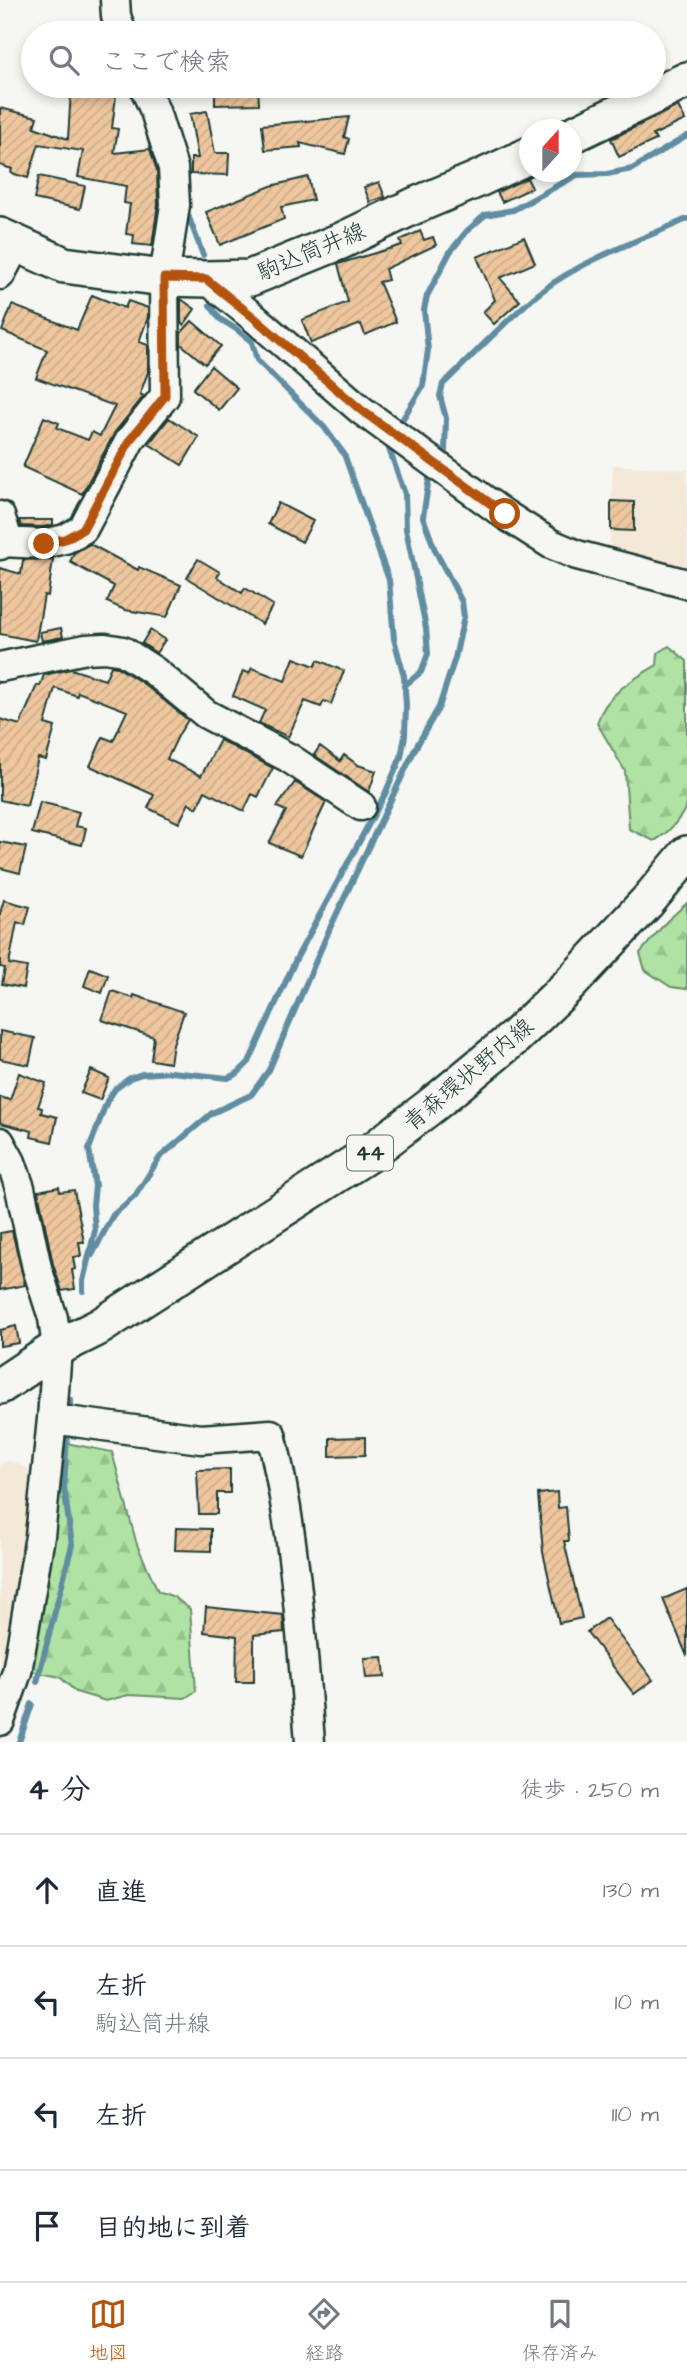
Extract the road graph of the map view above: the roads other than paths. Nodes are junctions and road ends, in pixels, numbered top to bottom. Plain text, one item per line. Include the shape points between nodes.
1 (115, 0) edge
2 (118, 21) edge
3 (687, 80) edge
4 (666, 90) edge
5 (149, 98) edge
6 (649, 98) edge
7 (582, 130) edge
8 (519, 160) edge
9 (5, 252) edge
10 (164, 278) junction
11 (206, 279) junction
12 (0, 534) edge
13 (687, 584) edge
14 (0, 667) edge
15 (361, 806) dead end
16 (687, 854) edge
17 (0, 1142) edge
18 (57, 1348) junction
19 (0, 1386) edge
20 (52, 1419) junction
21 (0, 1721) edge
22 (310, 1742) edge

1 - 2 street
3 - 4 main road
5 - 10 street via 173,168 175,205
6 - 7 main road
8 - 11 main road, 駒込筒井線 via 250,278
9 - 10 main road, 駒込筒井線
10 - 11 main road, 駒込筒井線
10 - 12 street via 165,396 130,440 83,529 44,544
11 - 13 street via 361,410 551,544
14 - 15 street via 86,649 123,651 206,714 289,758
16 - 18 main road, 青森環状野内線 / 44 via 569,985 427,1110 368,1156 99,1327
17 - 18 street via 20,1188
18 - 19 main road, 青森環状野内線 / 44
18 - 20 street
20 - 21 street via 40,1536 17,1672
20 - 22 street via 201,1440 271,1434 286,1511

